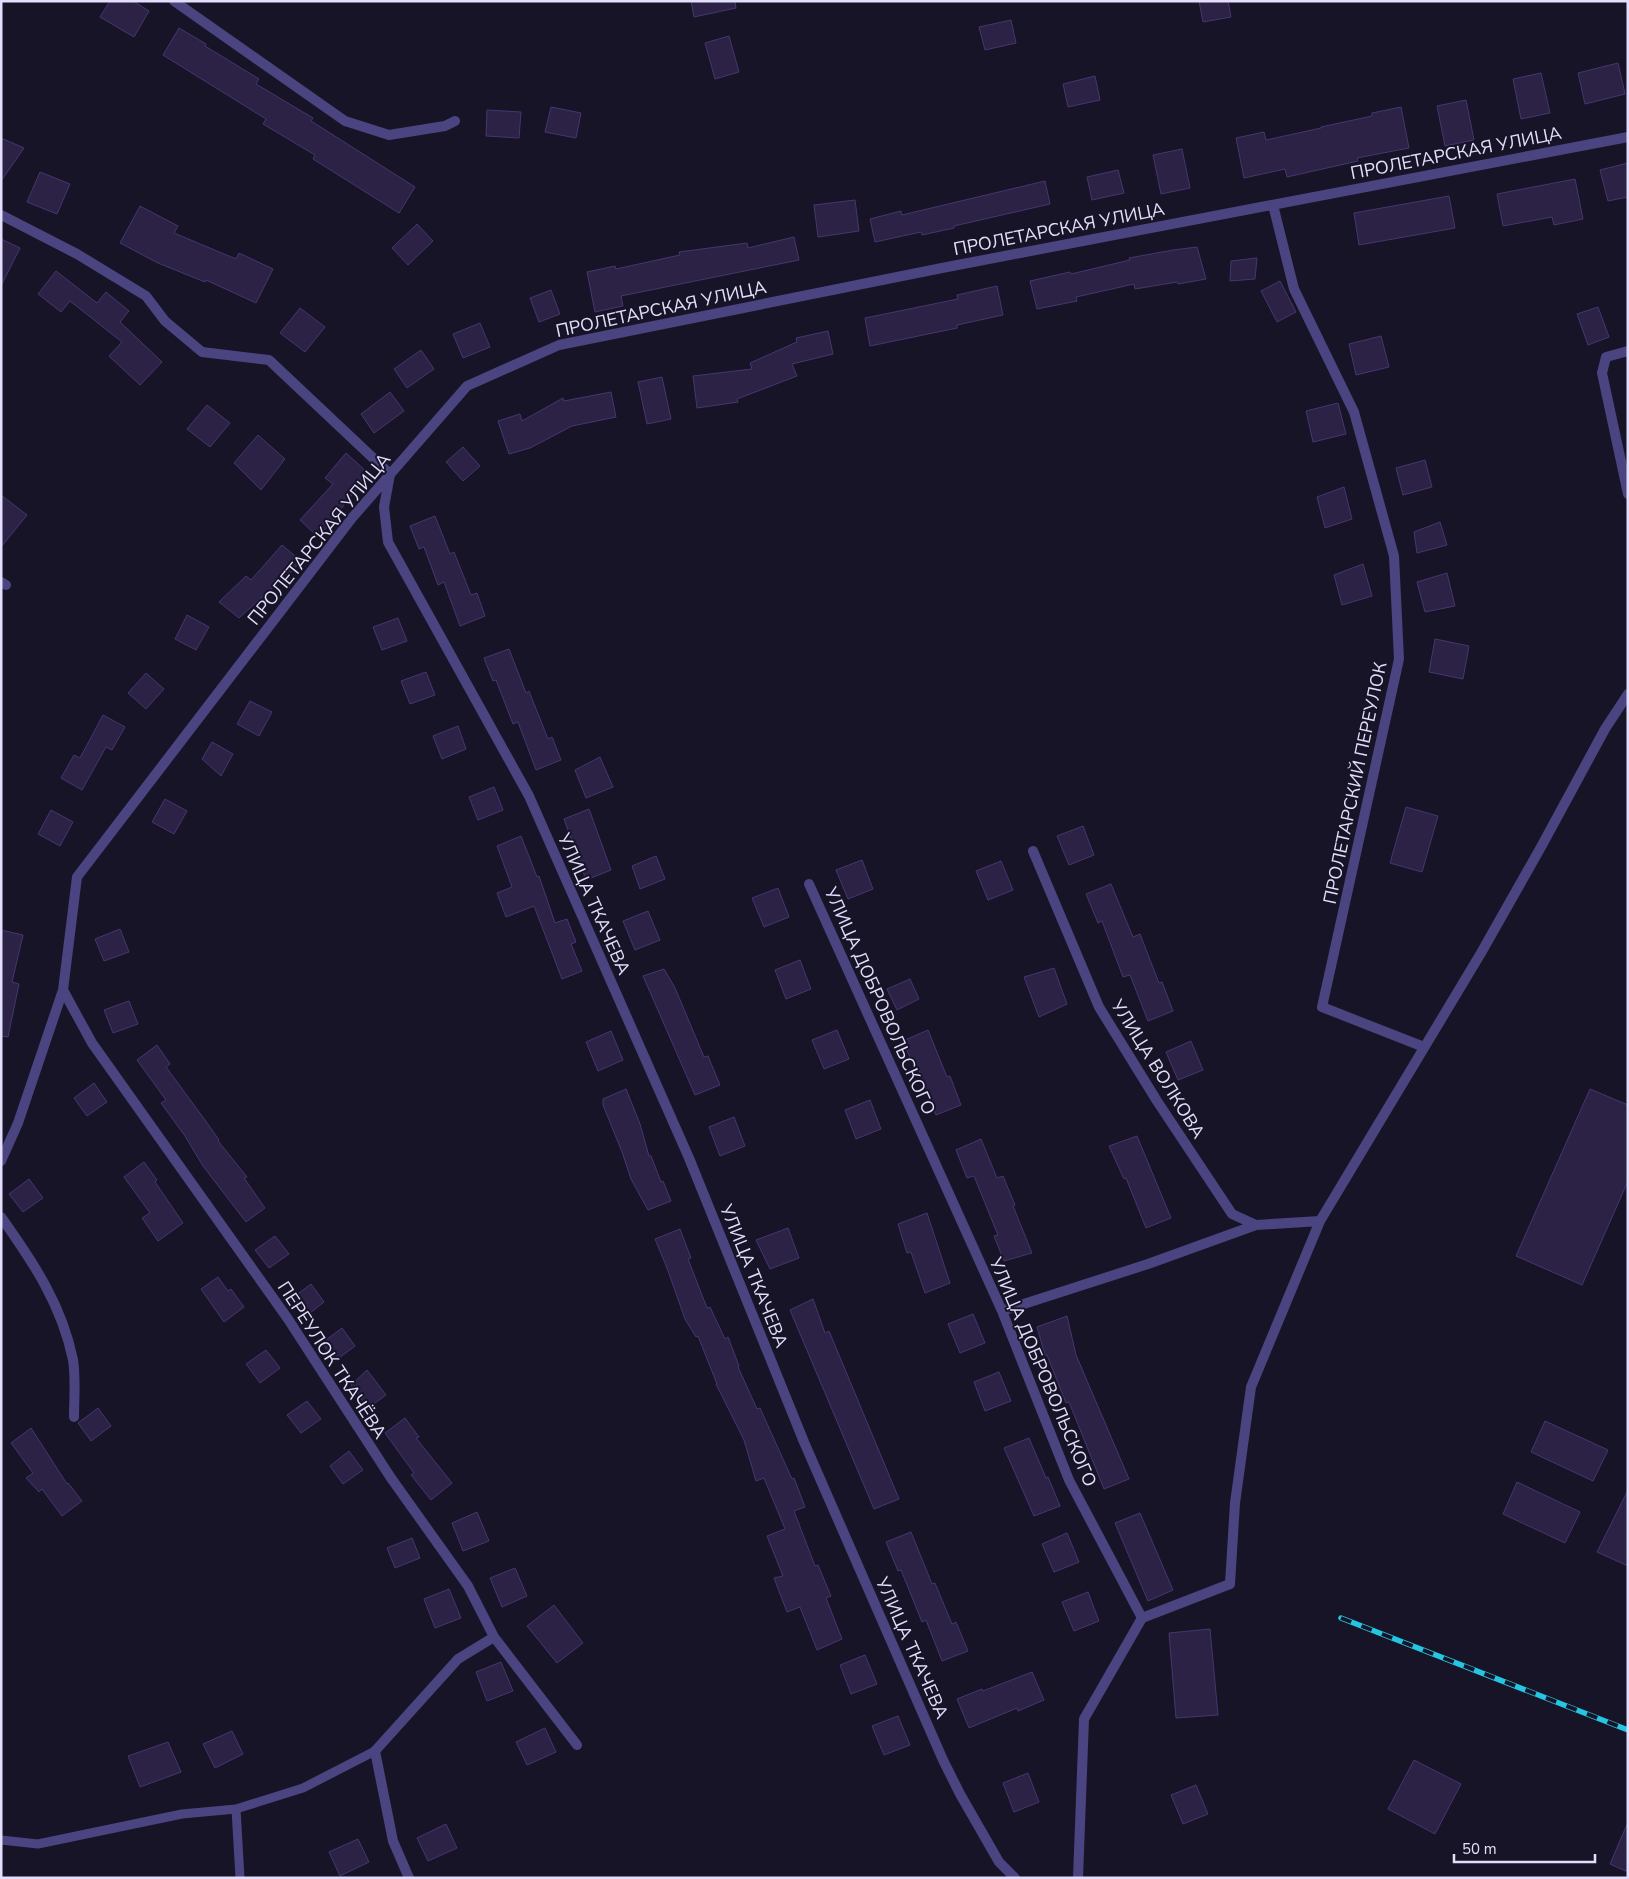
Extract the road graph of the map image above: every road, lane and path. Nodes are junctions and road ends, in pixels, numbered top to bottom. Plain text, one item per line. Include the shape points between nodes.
1 (174, 1) edge
2 (455, 121) dead end
3 (1628, 137) edge
4 (1273, 205) junction
5 (1, 215) edge
6 (1628, 351) edge
7 (390, 474) junction
8 (1628, 494) edge
9 (1628, 694) edge
10 (1033, 850) dead end
11 (809, 884) dead end
12 (64, 990) junction
13 (1424, 1047) junction
14 (1, 1161) edge
15 (1, 1217) edge
16 (1320, 1221) junction
17 (1256, 1225) junction
18 (1002, 1311) junction
19 (74, 1418) dead end
20 (1142, 1618) junction
21 (494, 1637) junction
22 (577, 1745) dead end
23 (375, 1751) junction
24 (236, 1809) junction
25 (1, 1840) edge
26 (240, 1878) edge
27 (409, 1878) edge
28 (1015, 1878) edge
29 (1078, 1878) edge

1 - 2 street via 345,121 389,135 445,126
3 - 4 street, ПРОЛЕТАРСКАЯ УЛИЦА
4 - 7 street, ПРОЛЕТАРСКАЯ УЛИЦА via 559,345 467,386
4 - 13 street, ПРОЛЕТАРСКИЙ ПЕРЕУЛОК via 1294,288 1354,412 1394,556 1399,659 1322,1007
5 - 7 street via 77,254 146,296 165,321 202,352 268,360
6 - 8 street via 1606,357 1602,373
7 - 12 street, ПРОЛЕТАРСКАЯ УЛИЦА via 352,518 77,877
7 - 28 street, УЛИЦА ТКАЧЕВА via 384,507 388,542 529,796 689,1158 808,1451 939,1750 999,1862
9 - 13 street
10 - 17 street, УЛИЦА ВОЛКОВА via 1099,1007 1232,1214
11 - 18 street, УЛИЦА ДОБРОВОЛЬСКОГО
12 - 14 street, ПРОЛЕТАРСКАЯ УЛИЦА via 18,1123
12 - 21 street, ПЕРЕУЛОК ТКАЧЁВА via 92,1043 288,1319 391,1478 468,1586
13 - 16 street
15 - 19 street via 31,1260 61,1316 73,1362
16 - 17 street, УЛИЦА ВОЛКОВА
16 - 20 street via 1252,1387 1235,1502 1230,1584
17 - 18 street
18 - 20 street, УЛИЦА ДОБРОВОЛЬСКОГО via 1069,1480
20 - 29 street via 1084,1719
21 - 22 street, ПЕРЕУЛОК ТКАЧЁВА
21 - 23 street via 458,1659
23 - 24 lane via 303,1788
23 - 27 street via 393,1841
24 - 25 lane via 182,1814 38,1844
24 - 26 lane

